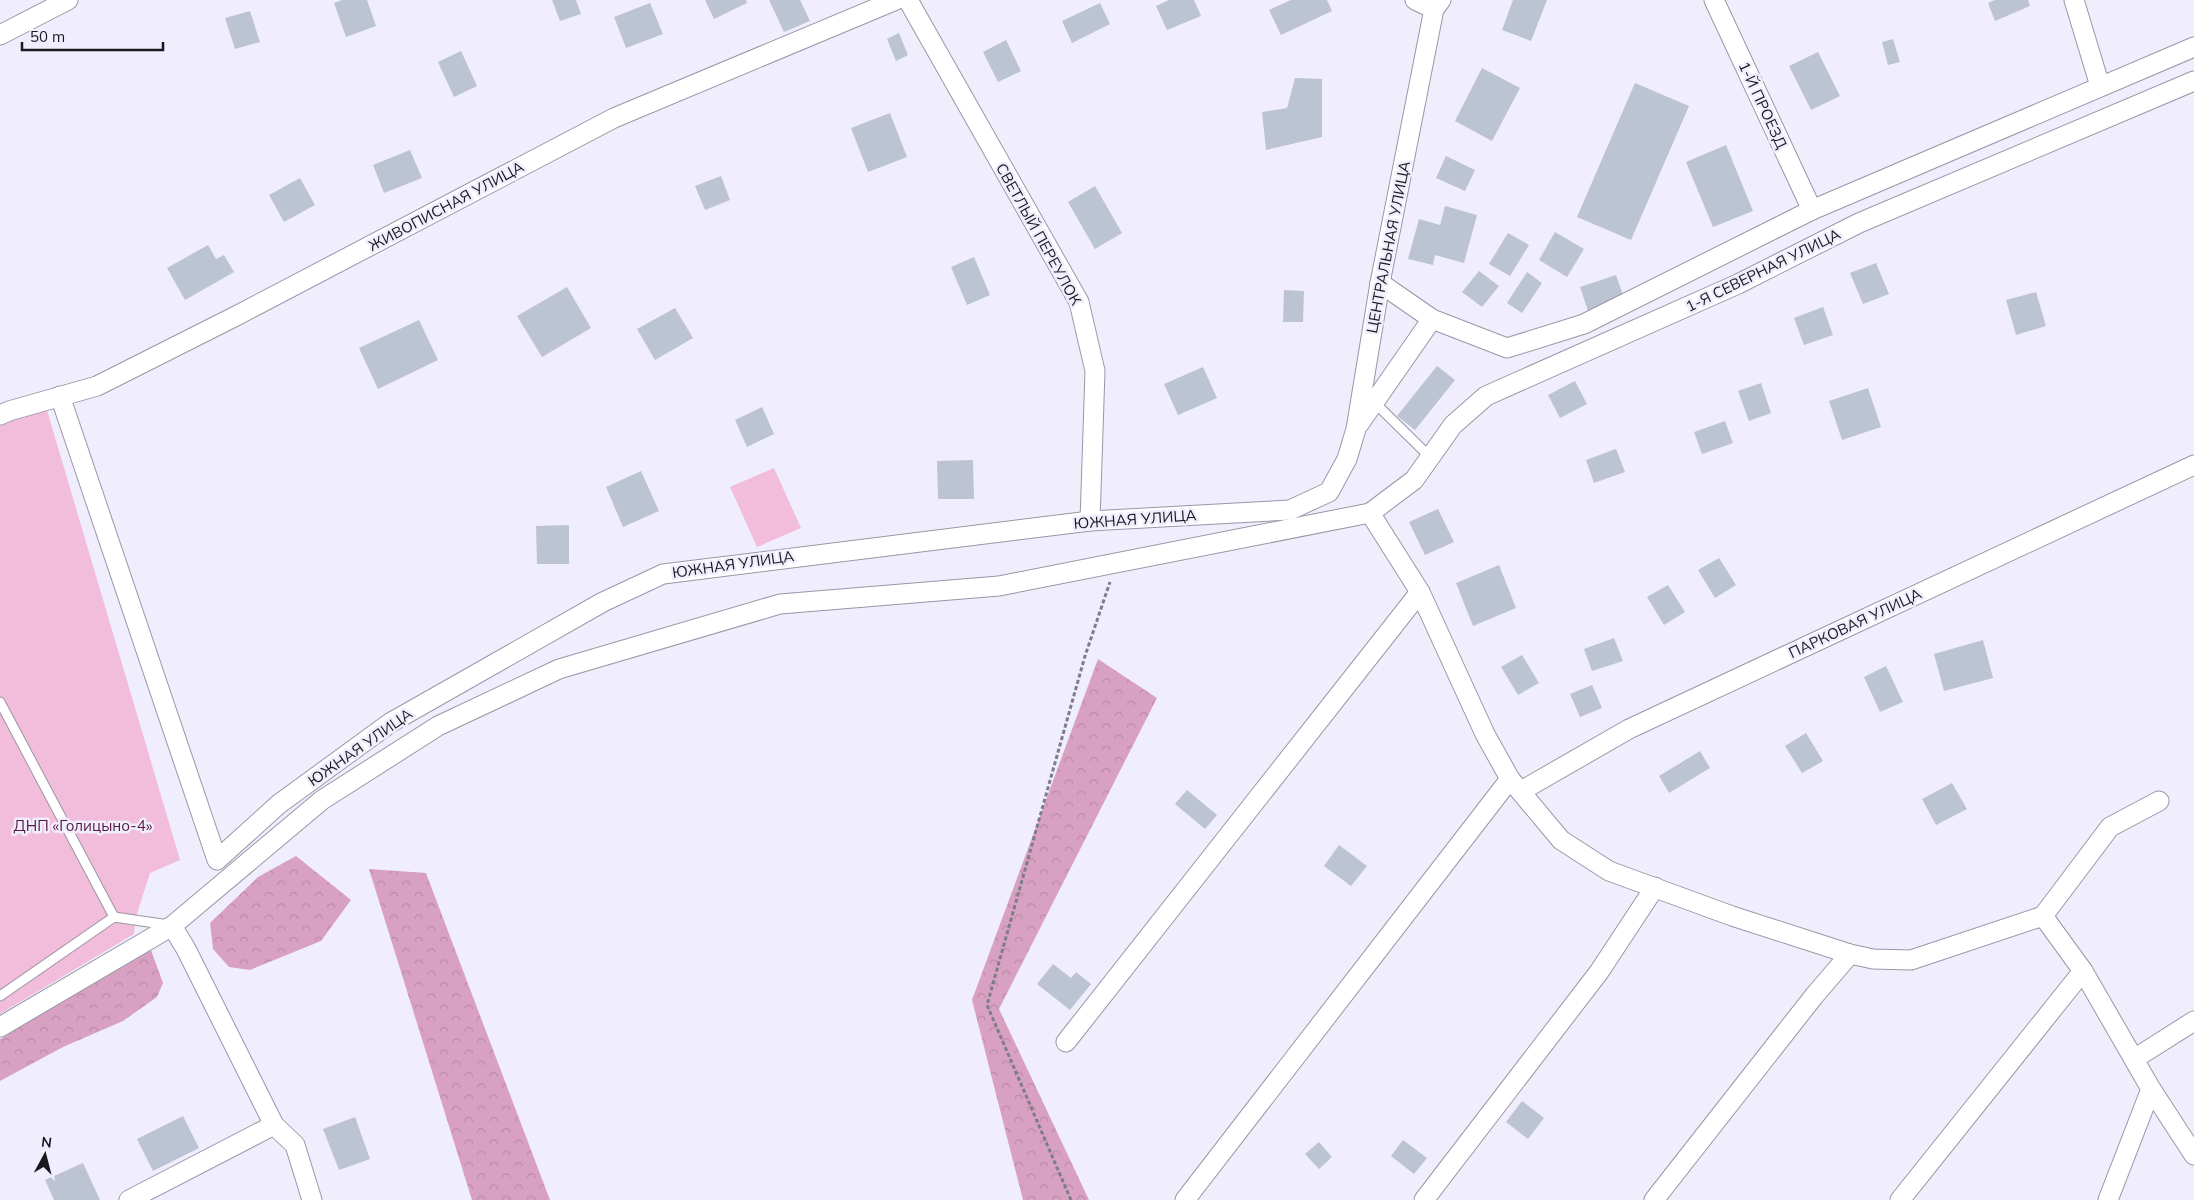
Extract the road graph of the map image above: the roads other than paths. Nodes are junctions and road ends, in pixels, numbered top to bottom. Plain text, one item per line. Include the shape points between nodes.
1 (68, 0) edge
2 (896, 0) edge
3 (908, 0) edge
4 (1415, 0) edge
5 (1714, 0) edge
6 (2074, 0) edge
7 (1438, 5) edge
8 (0, 35) edge
9 (2194, 47) edge
10 (2194, 80) edge
11 (2100, 86) junction
12 (1812, 210) junction
13 (1380, 284) junction
14 (1432, 319) junction
15 (60, 396) junction
16 (1374, 402) junction
17 (0, 415) edge
18 (1356, 429) junction
19 (1430, 457) junction
20 (2194, 465) edge
21 (1329, 492) joint
22 (1370, 513) junction
23 (1090, 521) junction
24 (1420, 592) junction
25 (0, 702) edge
26 (1515, 785) junction
27 (2160, 801) dead end
28 (1655, 887) junction
29 (2043, 916) junction
30 (114, 917) junction
31 (172, 926) junction
32 (1850, 954) junction
33 (2083, 971) junction
34 (0, 996) edge
35 (2194, 1021) edge
36 (0, 1027) edge
37 (1066, 1042) dead end
38 (2134, 1059) junction
39 (2151, 1089) junction
40 (274, 1125) junction
41 (2194, 1155) edge
42 (129, 1200) edge
43 (312, 1200) edge
44 (1186, 1200) edge
45 (1424, 1200) edge
46 (1654, 1200) edge
47 (1900, 1200) edge
48 (2108, 1200) edge

1 - 8 street
2 - 15 street, ЖИВОПИСНАЯ УЛИЦА via 614,118 97,386
3 - 23 street, СВЕТЛЫЙ ПЕРЕУЛОК via 1079,302 1095,371
4 - 7 street
5 - 12 street, 1-Й ПРОЕЗД
6 - 11 street
7 - 13 street, ЦЕНТРАЛЬНАЯ УЛИЦА
9 - 11 street
10 - 19 street, 1-Я СЕВЕРНАЯ УЛИЦА via 1860,223 1738,284 1486,396 1453,425
11 - 12 street
12 - 14 street via 1584,324 1507,348
13 - 14 street
13 - 18 street, ЦЕНТРАЛЬНАЯ УЛИЦА
14 - 16 street
15 - 17 street, ЖИВОПИСНАЯ УЛИЦА
15 - 23 street, ЮЖНАЯ УЛИЦА via 217,860 279,804 390,723 603,602 662,574
16 - 18 street
16 - 19 lane
18 - 21 street, ЦЕНТРАЛЬНАЯ УЛИЦА via 1347,459
19 - 22 street, 1-Я СЕВЕРНАЯ УЛИЦА via 1414,480
20 - 26 street, ПАРКОВАЯ УЛИЦА
21 - 23 street, ЮЖНАЯ УЛИЦА via 1290,510
22 - 24 street
22 - 31 street via 999,586 780,604 558,668 438,726 322,800
24 - 26 street via 1485,734
24 - 37 street
25 - 30 lane
26 - 28 street via 1561,840 1609,871
26 - 44 street
27 - 29 street via 2110,827
28 - 32 street
28 - 45 street via 1599,972
29 - 32 street via 1911,960 1873,959
29 - 33 street
30 - 31 lane
30 - 34 lane
31 - 36 street
31 - 40 street
32 - 46 street
33 - 38 street
33 - 47 street
35 - 38 street
38 - 39 street
39 - 41 street
39 - 48 street
40 - 42 street
40 - 43 street via 295,1145

